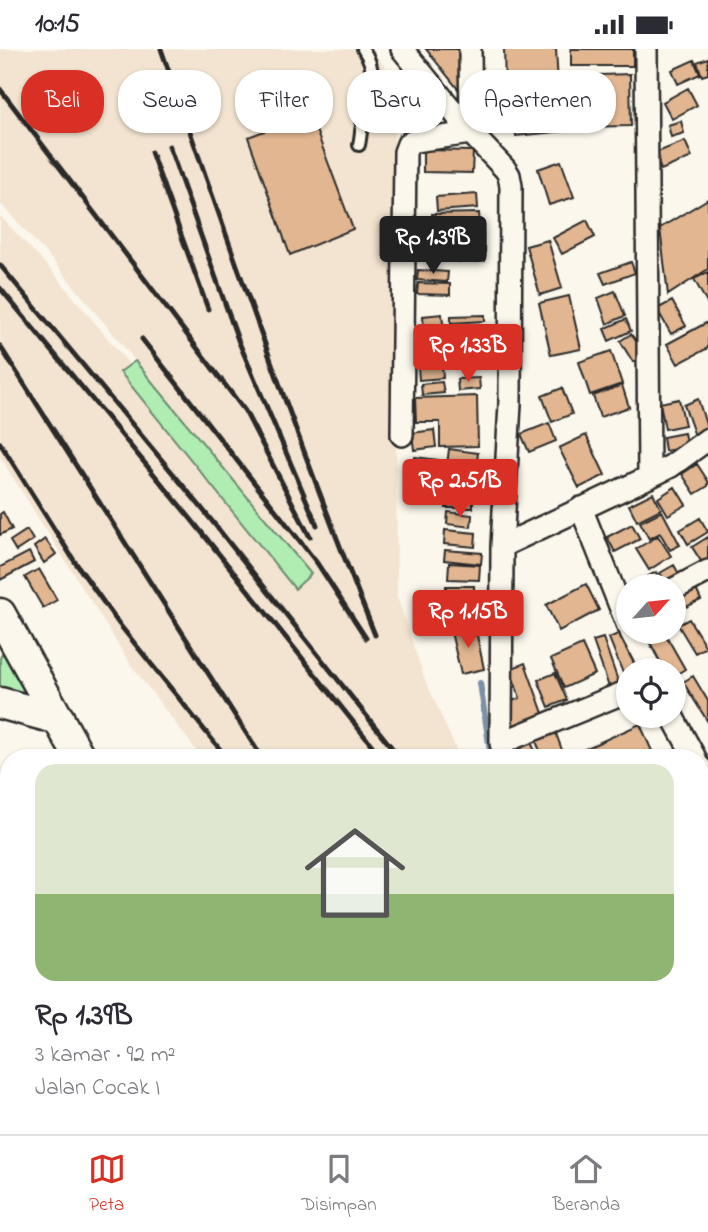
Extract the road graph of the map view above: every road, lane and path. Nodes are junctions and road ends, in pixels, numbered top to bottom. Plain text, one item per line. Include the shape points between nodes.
1 (363, 49) edge
2 (402, 49) edge
3 (470, 49) edge
4 (646, 49) edge
5 (470, 70) edge
6 (460, 120) edge
7 (471, 133) joint
8 (359, 145) dead end
9 (402, 435) dead end
10 (708, 439) edge
11 (649, 477) junction
12 (581, 508) junction
13 (502, 546) junction
14 (708, 572) edge
15 (686, 583) edge
16 (616, 592) edge
17 (2, 621) edge
18 (616, 697) edge
19 (0, 703) edge
20 (59, 719) junction
21 (679, 728) edge
22 (75, 749) edge
23 (503, 749) edge
24 (505, 749) edge
25 (690, 749) edge

1 - 8 lane via 373,82
2 - 6 street
3 - 5 street
4 - 11 street
7 - 9 street via 414,141 405,152
7 - 13 street via 505,169 511,186 510,404
10 - 11 street
11 - 12 street
12 - 13 street
12 - 16 street
13 - 23 street
14 - 15 street
17 - 20 main road
18 - 24 street
19 - 20 main road
20 - 22 main road
21 - 25 street

